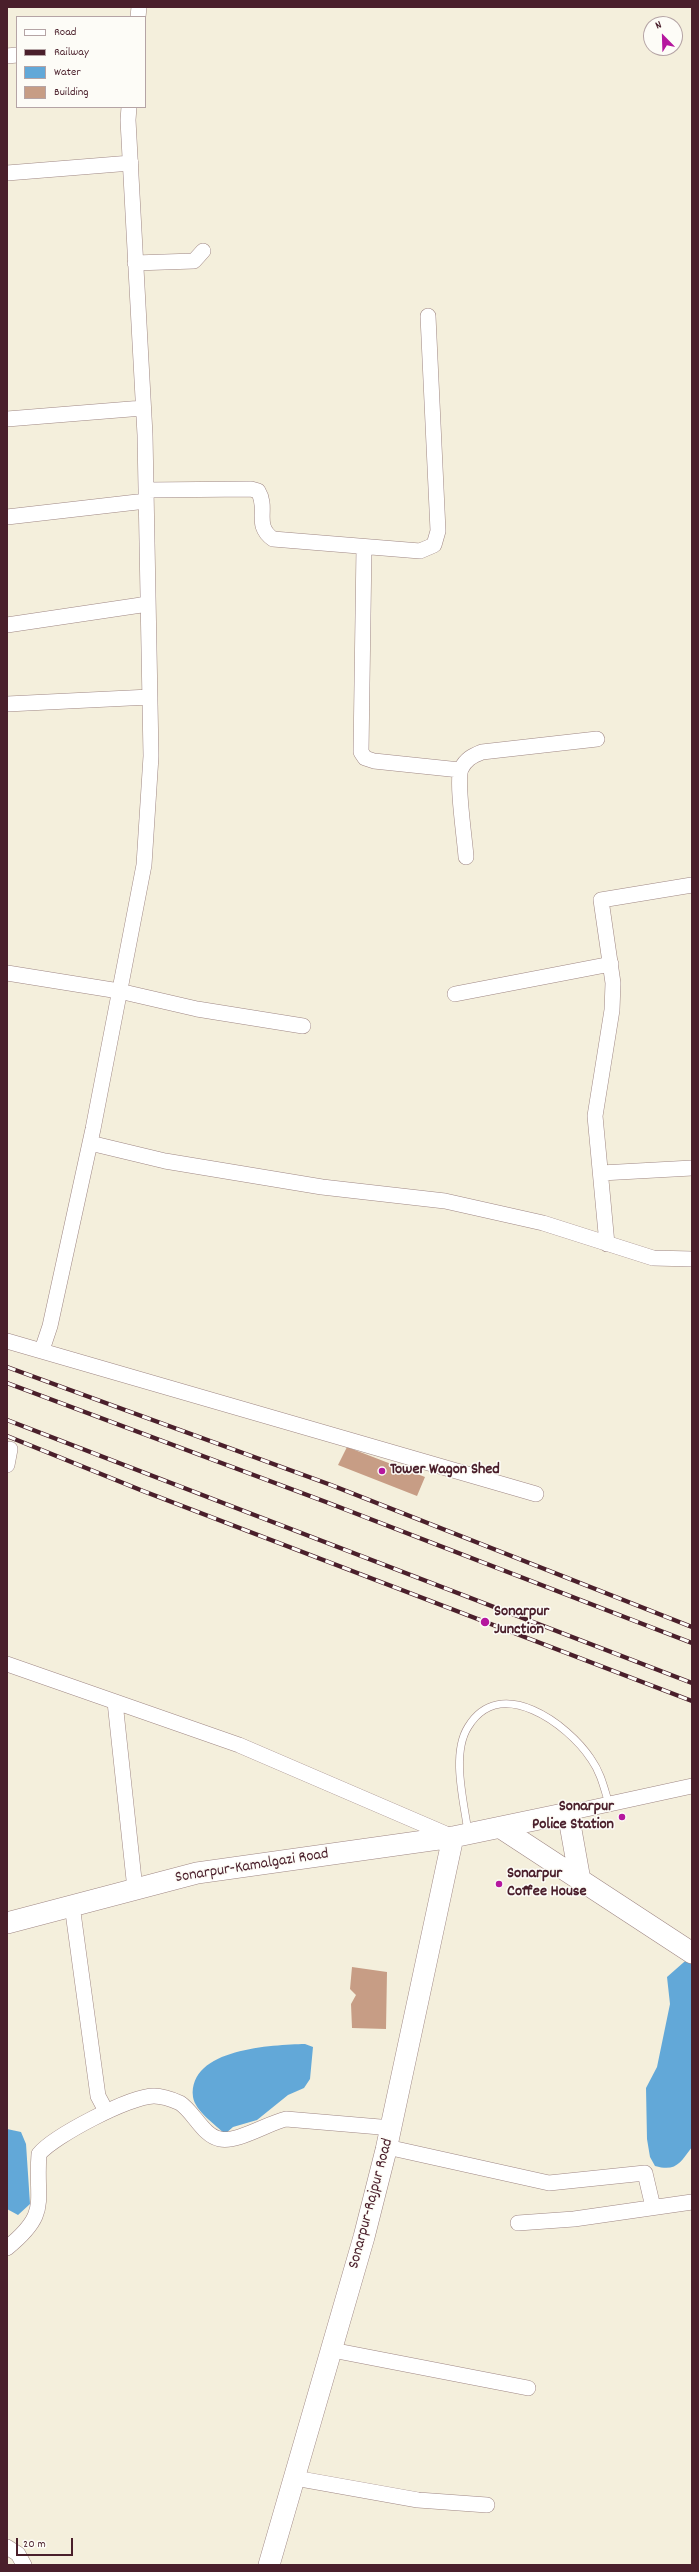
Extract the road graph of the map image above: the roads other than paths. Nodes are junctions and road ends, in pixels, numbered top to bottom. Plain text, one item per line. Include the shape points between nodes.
1 (130, 108) edge
2 (131, 163) junction
3 (7, 173) edge
4 (203, 251) dead end
5 (135, 263) junction
6 (428, 316) dead end
7 (143, 408) junction
8 (7, 419) edge
9 (146, 496) junction
10 (7, 517) edge
11 (364, 546) junction
12 (148, 604) junction
13 (7, 625) edge
14 (150, 697) junction
15 (7, 704) edge
16 (597, 739) dead end
17 (460, 770) junction
18 (466, 857) dead end
19 (692, 885) edge
20 (611, 964) junction
21 (7, 973) edge
22 (119, 991) junction
23 (455, 994) dead end
24 (303, 1026) dead end
25 (90, 1143) junction
26 (692, 1168) edge
27 (601, 1173) junction
28 (608, 1244) junction
29 (692, 1259) edge
30 (7, 1340) edge
31 (42, 1350) junction
32 (536, 1494) dead end
33 (7, 1664) edge
34 (115, 1702) junction
35 (692, 1786) edge
36 (609, 1804) junction
37 (568, 1813) junction
38 (501, 1828) junction
39 (460, 1836) junction
40 (580, 1880) junction
41 (135, 1889) junction
42 (72, 1906) junction
43 (7, 1923) edge
44 (690, 1952) edge
45 (106, 2111) junction
46 (389, 2137) junction
47 (692, 2202) edge
48 (653, 2207) junction
49 (518, 2223) dead end
50 (7, 2248) edge
51 (332, 2350) junction
52 (528, 2388) dead end
53 (295, 2478) junction
54 (487, 2505) dead end
55 (7, 2547) edge
56 (24, 2565) edge
57 (269, 2565) edge

1 - 2 street
2 - 3 street
2 - 5 street
4 - 5 street via 194,260
5 - 7 street
6 - 11 street via 438,531 434,545 420,551
7 - 8 street
7 - 9 street
9 - 10 street
9 - 11 street via 251,489 258,491 262,498 262,527 273,539
9 - 12 street
11 - 17 street via 361,752 365,758 374,761
12 - 13 street
12 - 14 street
14 - 15 street
14 - 22 street via 150,786 144,865
16 - 17 street via 482,752 469,757
17 - 18 street
19 - 20 street via 601,900
20 - 23 street
20 - 27 street via 614,983 612,1010 595,1116
21 - 22 street
22 - 24 street via 197,1009
22 - 25 street
25 - 28 street via 165,1160 322,1187 446,1201 543,1224
25 - 31 street via 50,1326
26 - 27 street
27 - 28 street
28 - 29 street via 653,1258
30 - 31 street
31 - 32 street
33 - 34 street
34 - 39 street via 239,1745
34 - 41 street
35 - 36 street
36 - 37 street
36 - 39 lane via 601,1776 576,1741 537,1711 512,1702 490,1708 477,1715 467,1728 459,1772
37 - 38 main road, Sonarpur-Kamalgazi Road
37 - 40 main road
38 - 39 main road, Sonarpur-Kamalgazi Road
38 - 40 main road
39 - 41 main road, Sonarpur-Kamalgazi Road via 197,1873
39 - 46 main road, Sonarpur-Rajpur Road via 417,2001
40 - 44 main road
41 - 42 main road, Sonarpur-Kamalgazi Road
42 - 43 main road, Sonarpur-Kamalgazi Road
42 - 45 street via 98,2096
45 - 46 street via 152,2096 166,2097 181,2104 210,2134 220,2139 232,2139 272,2122 286,2119
45 - 50 street via 48,2144 39,2154 40,2203 36,2218 28,2230
46 - 48 street via 549,2183 645,2173
46 - 51 main road, Sonarpur-Rajpur Road
47 - 48 street
48 - 49 street via 574,2219
51 - 52 street
51 - 53 main road, Sonarpur-Rajpur Road
53 - 54 street via 418,2500
53 - 57 main road, Sonarpur-Rajpur Road
55 - 56 street via 18,2554

